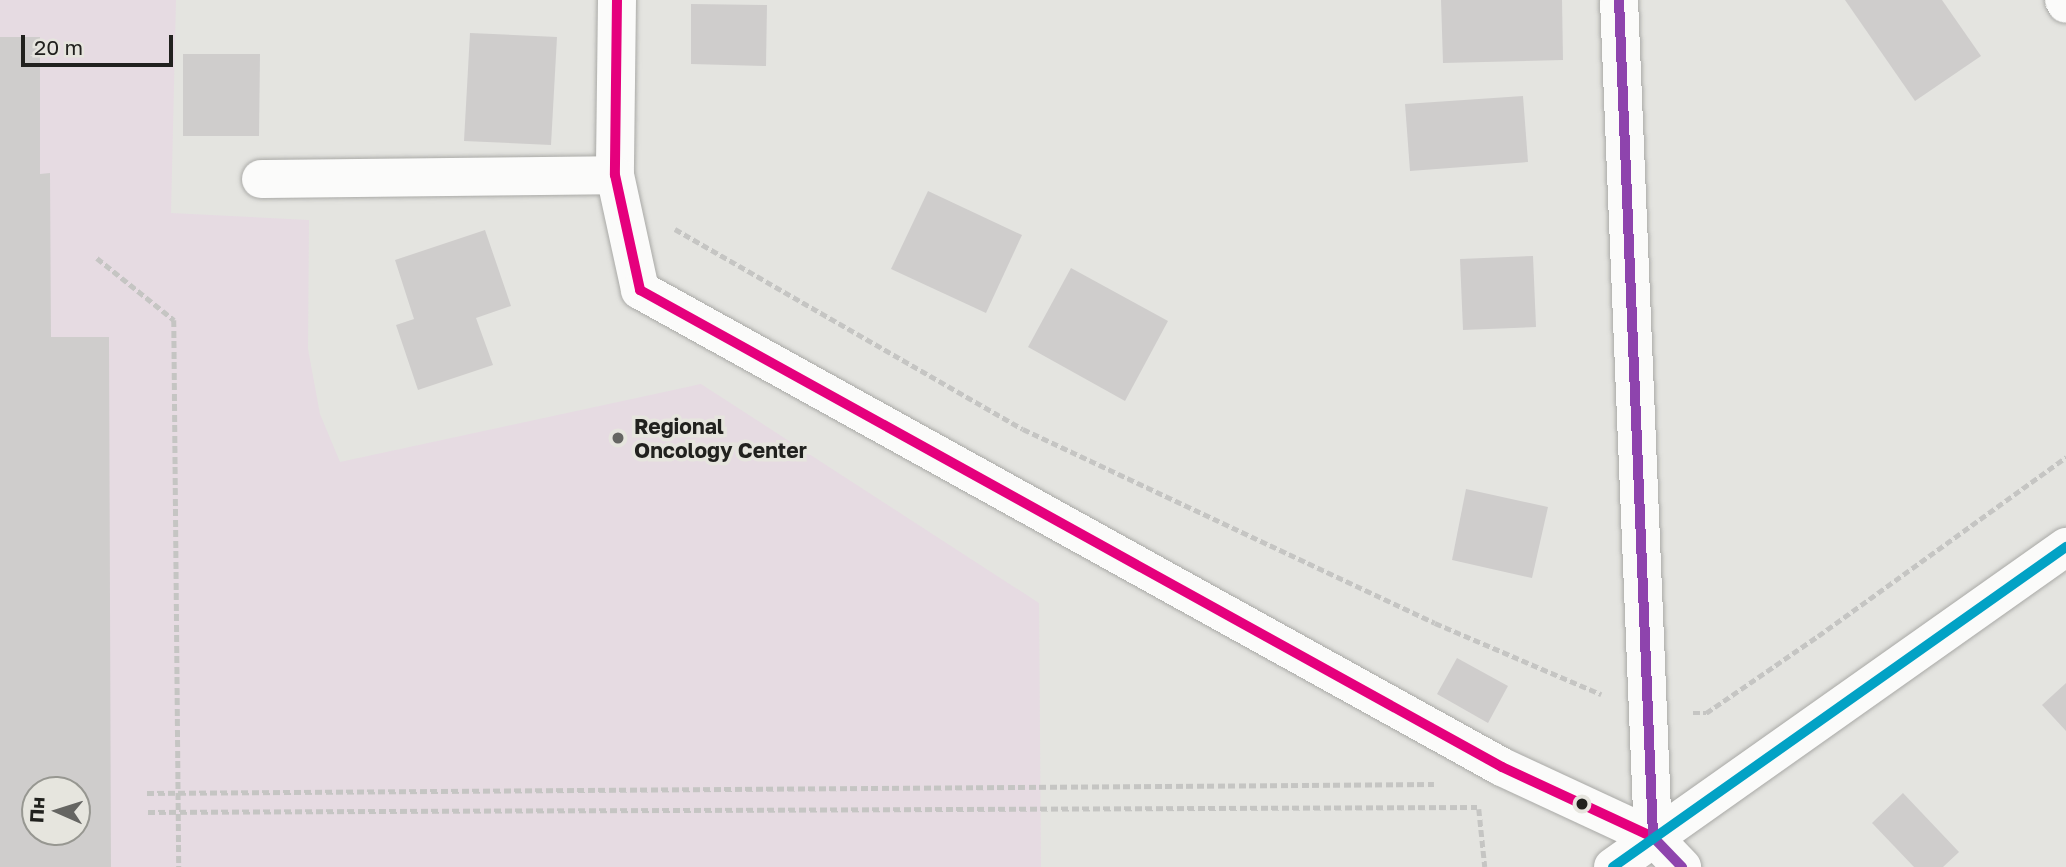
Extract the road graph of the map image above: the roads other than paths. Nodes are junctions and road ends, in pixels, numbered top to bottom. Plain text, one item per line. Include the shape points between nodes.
1 (617, 0) edge
2 (1619, 0) edge
3 (615, 175) junction
4 (261, 179) dead end
5 (2066, 547) edge
6 (1653, 837) junction
7 (1613, 867) edge
8 (1682, 867) edge

1 - 3 street
2 - 6 street
3 - 4 street
3 - 6 street via 640,290 1502,767
5 - 6 street
6 - 7 street
6 - 8 street

